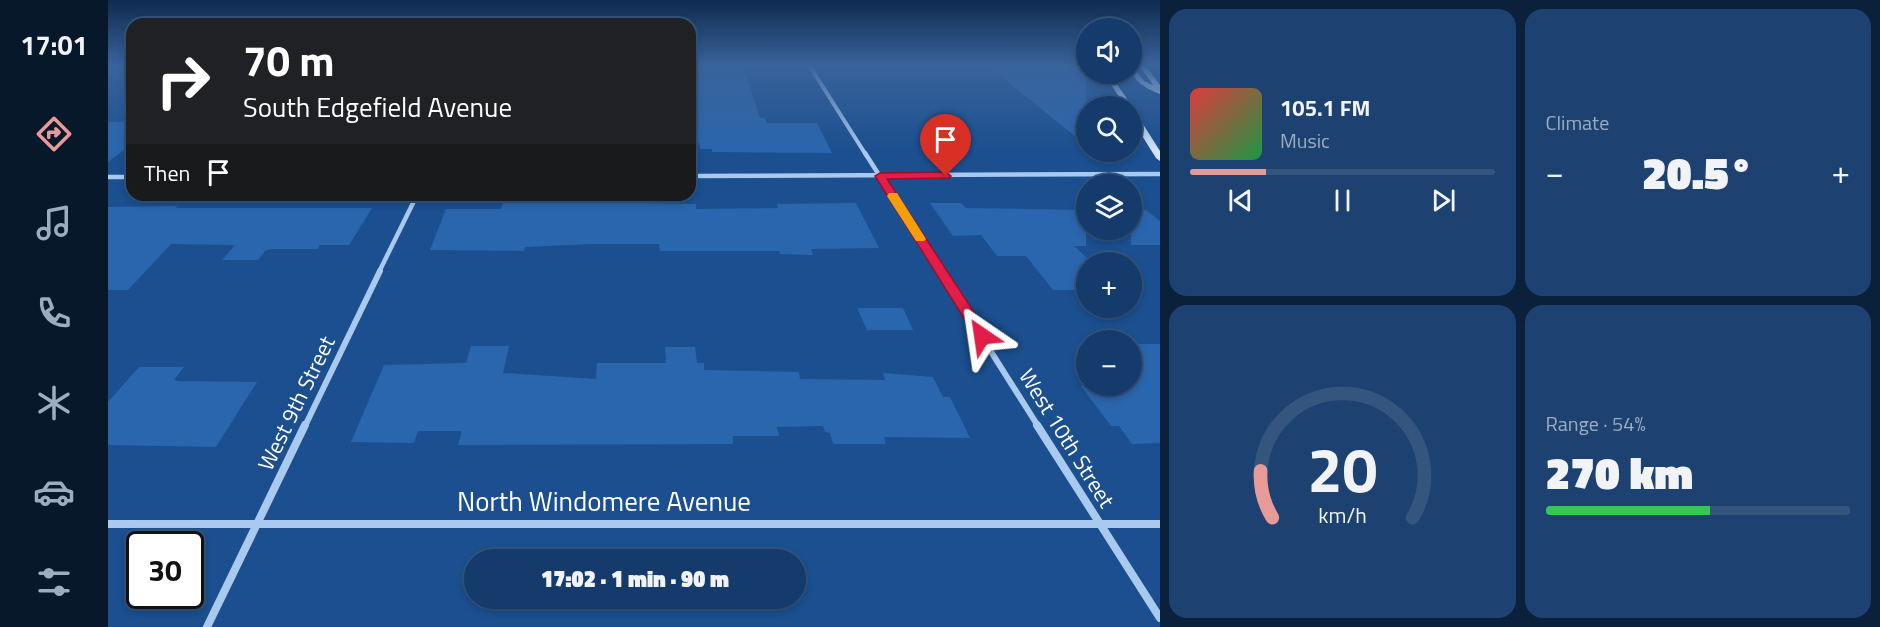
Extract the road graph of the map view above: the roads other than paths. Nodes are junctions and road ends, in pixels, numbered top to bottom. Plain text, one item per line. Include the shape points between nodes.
1 (828, 94) edge
2 (1142, 129) edge
3 (1160, 158) edge
4 (1160, 174) edge
5 (696, 176) edge
6 (880, 176) junction
7 (108, 177) edge
8 (126, 177) edge
9 (414, 201) edge
10 (257, 523) junction
11 (108, 524) edge
12 (1100, 524) junction
13 (1160, 524) edge
14 (1160, 618) edge
15 (207, 627) edge

1 - 6 street, West 10th Street
2 - 3 main road
4 - 6 street
5 - 6 street
6 - 12 street, West 10th Street
7 - 8 street
9 - 10 street, West 9th Street
10 - 11 street, North Windomere Avenue
10 - 12 street, North Windomere Avenue
10 - 15 street, West 9th Street
12 - 13 street, North Windomere Avenue
12 - 14 street, West 10th Street

